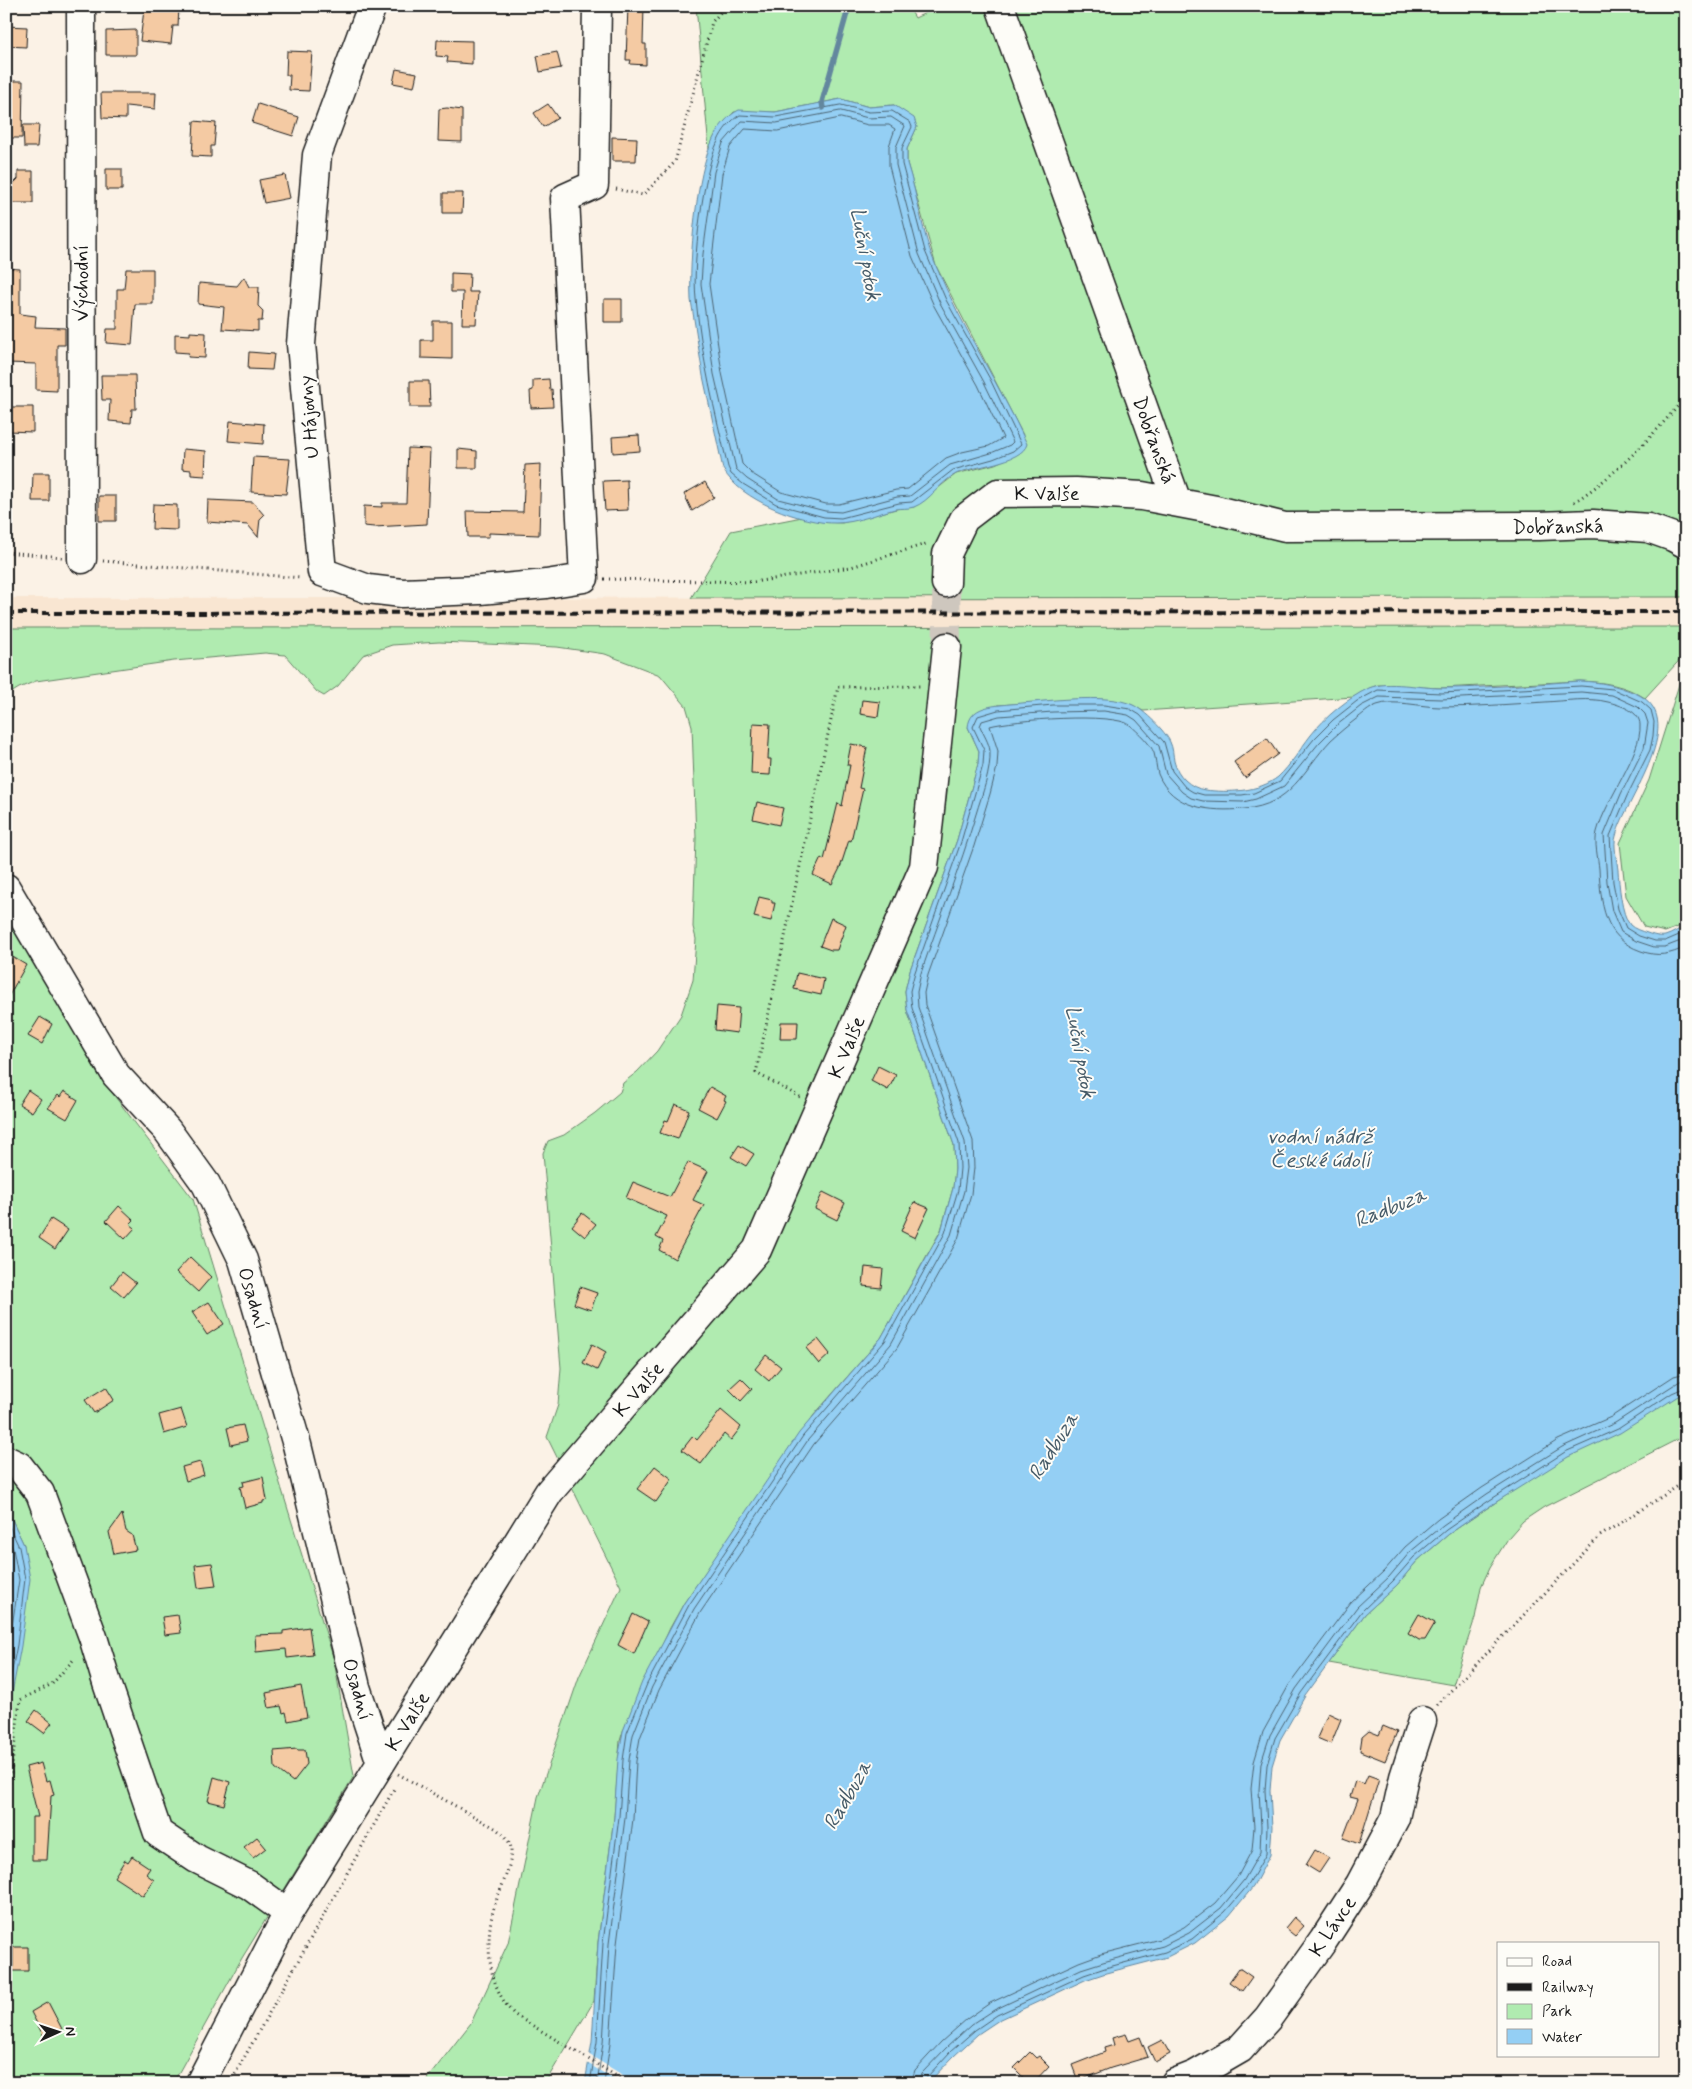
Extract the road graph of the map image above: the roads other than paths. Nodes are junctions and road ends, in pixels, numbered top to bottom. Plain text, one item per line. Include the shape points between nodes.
1 (81, 6) edge
2 (372, 6) edge
3 (597, 6) edge
4 (1000, 6) edge
5 (1177, 502) junction
6 (1686, 544) edge
7 (82, 559) road end
8 (946, 583) tunnel mouth
9 (946, 647) tunnel mouth
10 (8, 898) edge
11 (6, 1460) edge
12 (1422, 1721) road end
13 (391, 1769) junction
14 (288, 1913) junction
15 (200, 2083) edge
16 (1175, 2083) edge

1 - 7 street, Východní
2 - 3 street, U Hájovny via 317,155 301,344 322,572 368,589 402,593 489,589 584,578 565,198 594,185
4 - 5 street, Dobřanská
5 - 6 street, Dobřanská via 1285,527 1593,524 1648,528
5 - 8 street, K Valše via 1142,496 1076,492 998,493 964,519 947,554
9 - 13 street, K Valše via 924,867 757,1250 549,1492
10 - 13 street, Osadní via 116,1075 167,1130 206,1184 243,1260 297,1445 356,1686
11 - 14 street via 19,1466 40,1493 94,1638 106,1683 158,1833 197,1859 250,1886
12 - 16 street, K Lávce via 1395,1818 1360,1884 1323,1941 1268,2018 1240,2049
13 - 14 street, K Valše
14 - 15 street, K Valše

